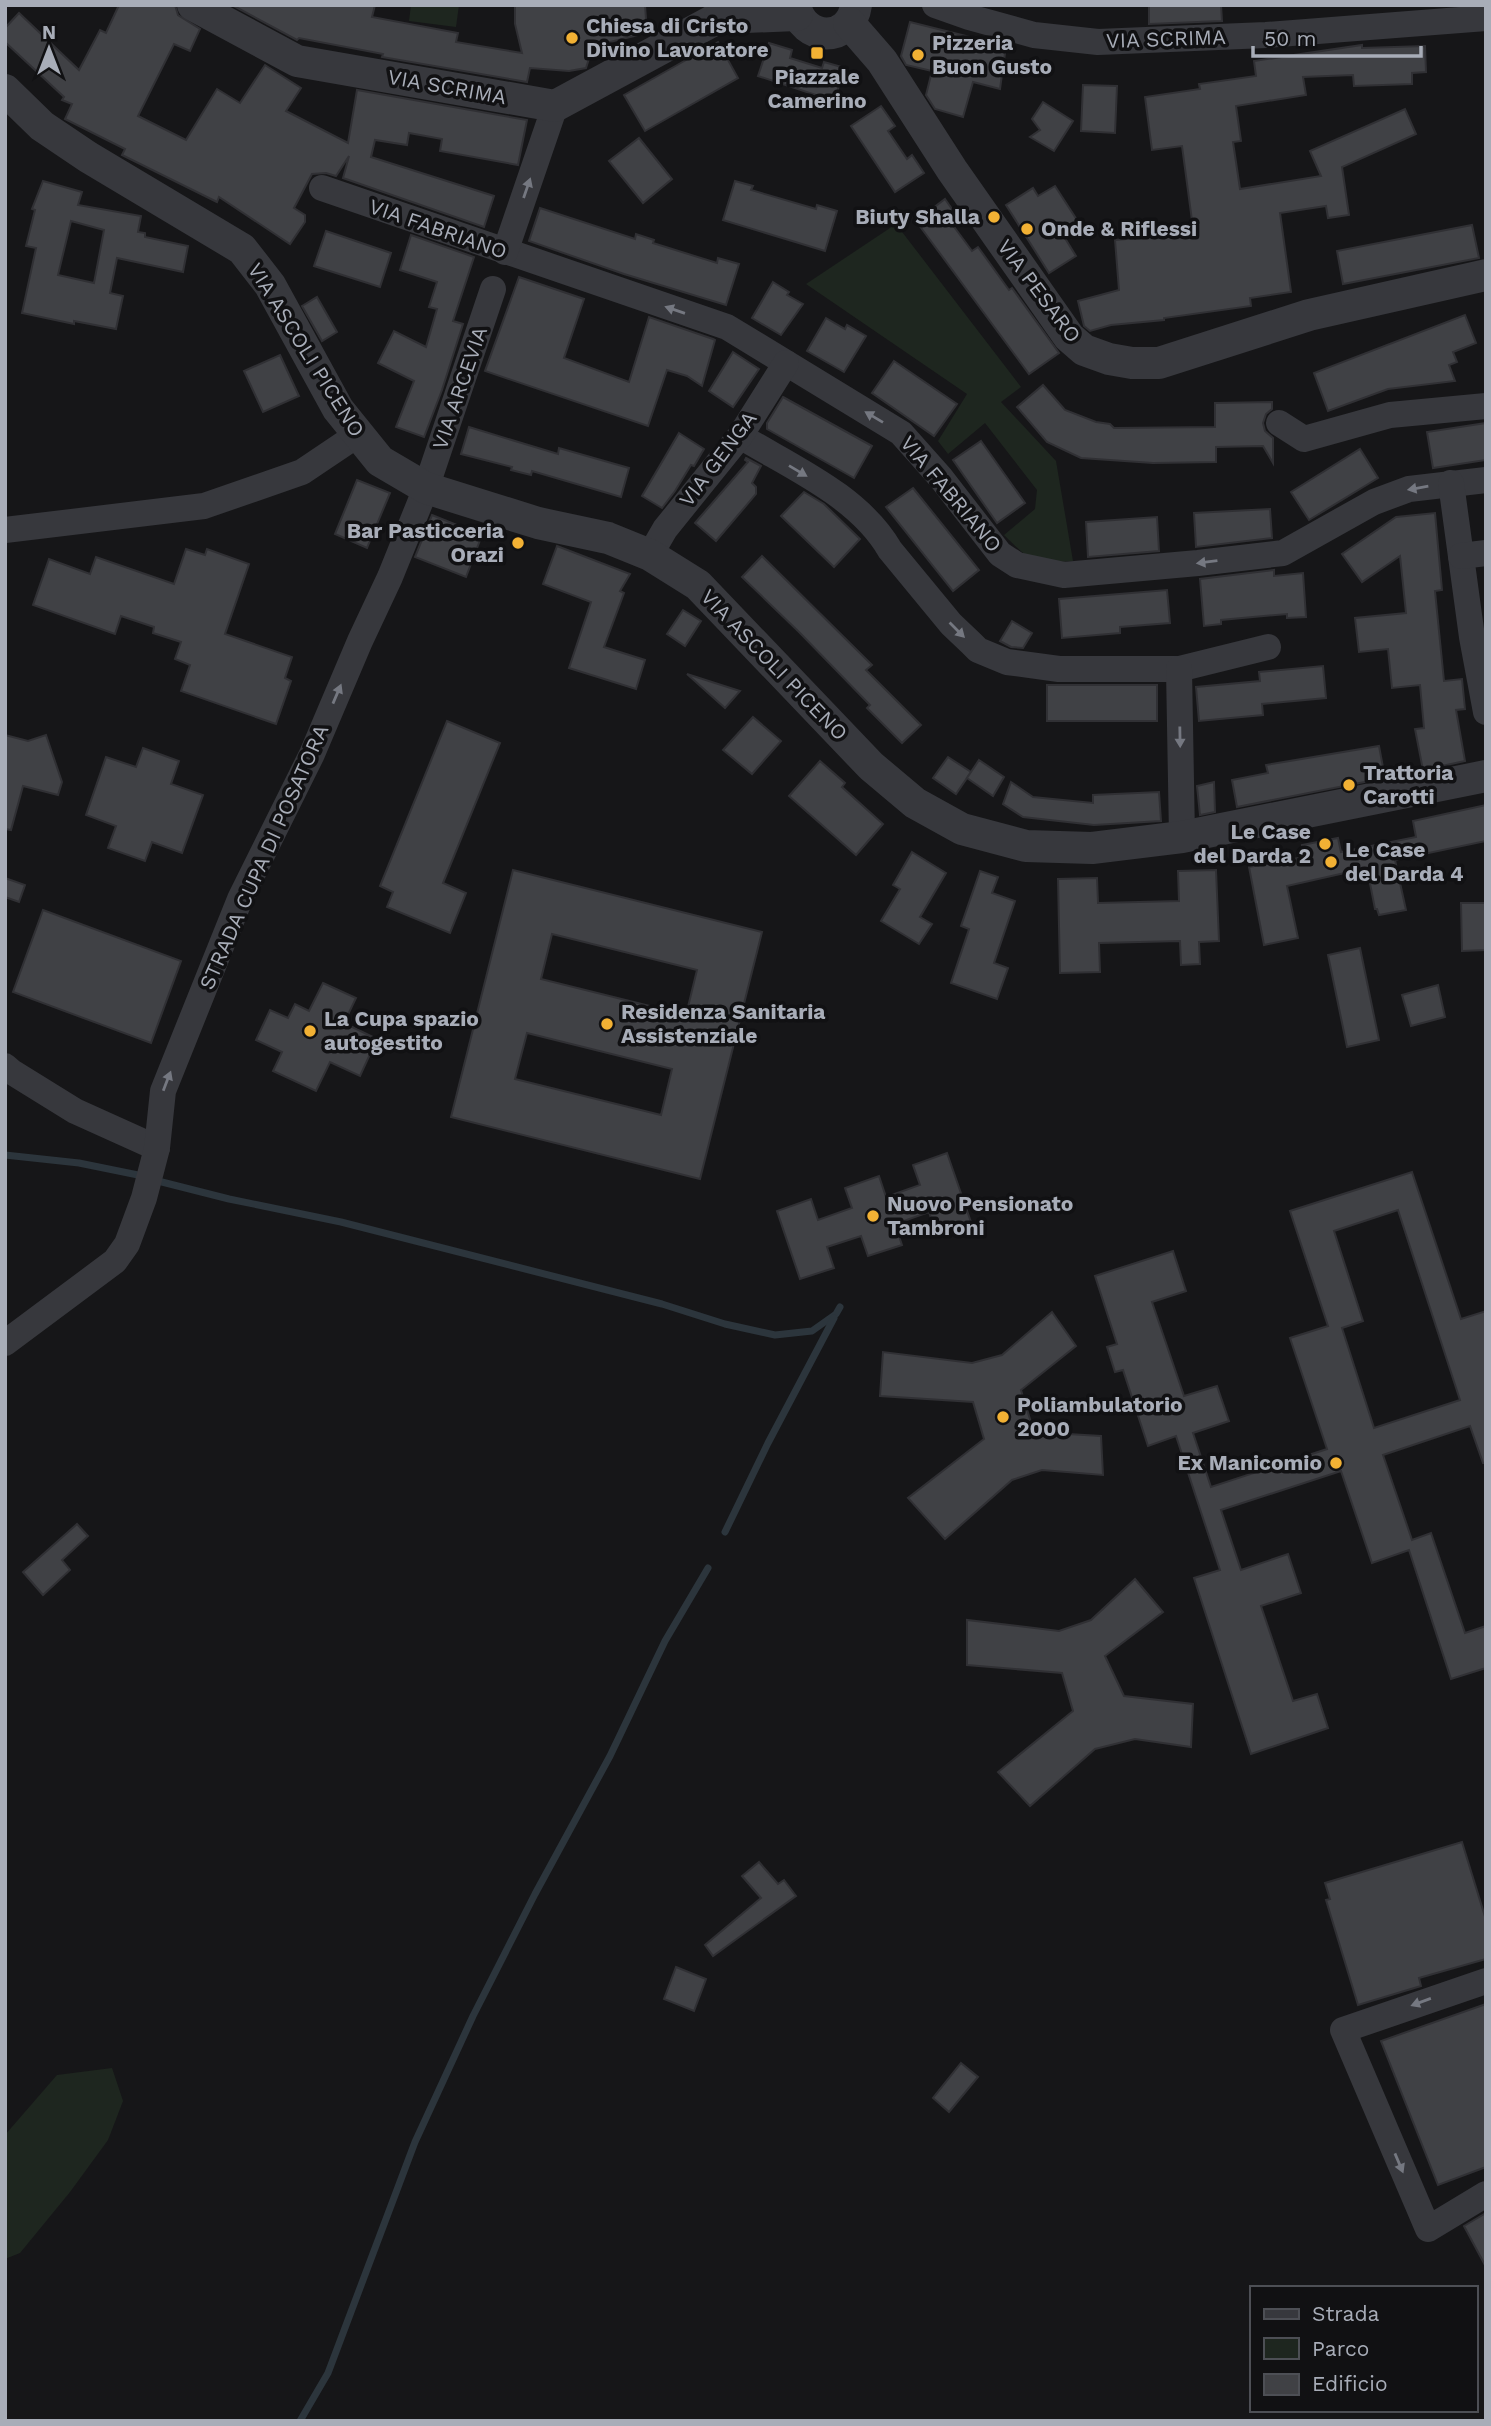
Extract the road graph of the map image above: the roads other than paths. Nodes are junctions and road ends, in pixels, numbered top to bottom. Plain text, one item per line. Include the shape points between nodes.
1 (193, 5) edge
2 (934, 5) edge
3 (796, 10) edge
4 (853, 14) edge
5 (718, 17) edge
6 (1486, 18) edge
7 (5, 90) edge
8 (555, 106) junction
9 (322, 188) dead end
10 (505, 252) junction
11 (1486, 275) edge
12 (493, 289) dead end
13 (786, 363) junction
14 (1486, 406) edge
15 (1279, 423) dead end
16 (357, 435) junction
17 (740, 436) junction
18 (1486, 480) edge
19 (1451, 483) junction
20 (426, 488) junction
21 (5, 530) edge
22 (650, 555) junction
23 (1473, 555) edge
24 (1268, 647) dead end
25 (1180, 669) junction
26 (1484, 699) edge
27 (1486, 776) edge
28 (1182, 836) junction
29 (5, 1066) edge
30 (155, 1159) junction
31 (5, 1343) edge
32 (1486, 1981) edge
33 (1486, 2194) edge

1 - 8 street, VIA SCRIMA via 297,61
2 - 6 street, VIA SCRIMA via 1034,34 1098,42
3 - 4 street via 804,25 825,34
3 - 5 street
4 - 11 street, VIA PESARO via 952,170 1069,337 1084,350 1132,363 1159,363 1308,315
5 - 8 street
7 - 16 street, VIA ASCOLI PICENO via 42,126 88,157 242,249 271,285 338,409
10 -> 8 street
9 - 10 street, VIA FABRIANO
13 -> 10 street, VIA FABRIANO via 727,327
12 - 20 street, VIA ARCEVIA
13 - 17 street, VIA GENGA
19 -> 13 street, VIA FABRIANO via 1409,489 1374,502 1283,553 1064,575 1017,565 1000,554 901,433
14 - 15 street via 1390,415 1304,439
16 - 20 street, VIA ASCOLI PICENO via 380,461
16 - 21 street via 302,472 204,506
17 - 22 street, VIA GENGA via 665,528
17 -> 25 street via 847,500 978,650 1007,662 1059,669
18 - 19 street, VIA FABRIANO
19 - 23 street
20 - 22 street, VIA ASCOLI PICENO via 538,523 608,538
30 -> 20 street, STRADA CUPA DI POSATORA via 163,1091 240,899 312,754
22 - 28 street, VIA ASCOLI PICENO via 698,585 871,766 915,803 962,829 1026,846 1092,848
23 - 26 street via 1472,637
24 - 25 street
25 -> 28 street
27 - 28 street, VIA ASCOLI PICENO
29 - 30 street
30 - 31 street, STRADA CUPA DI POSATORA via 127,1244 115,1261
32 -> 33 street via 1343,2031 1427,2229

